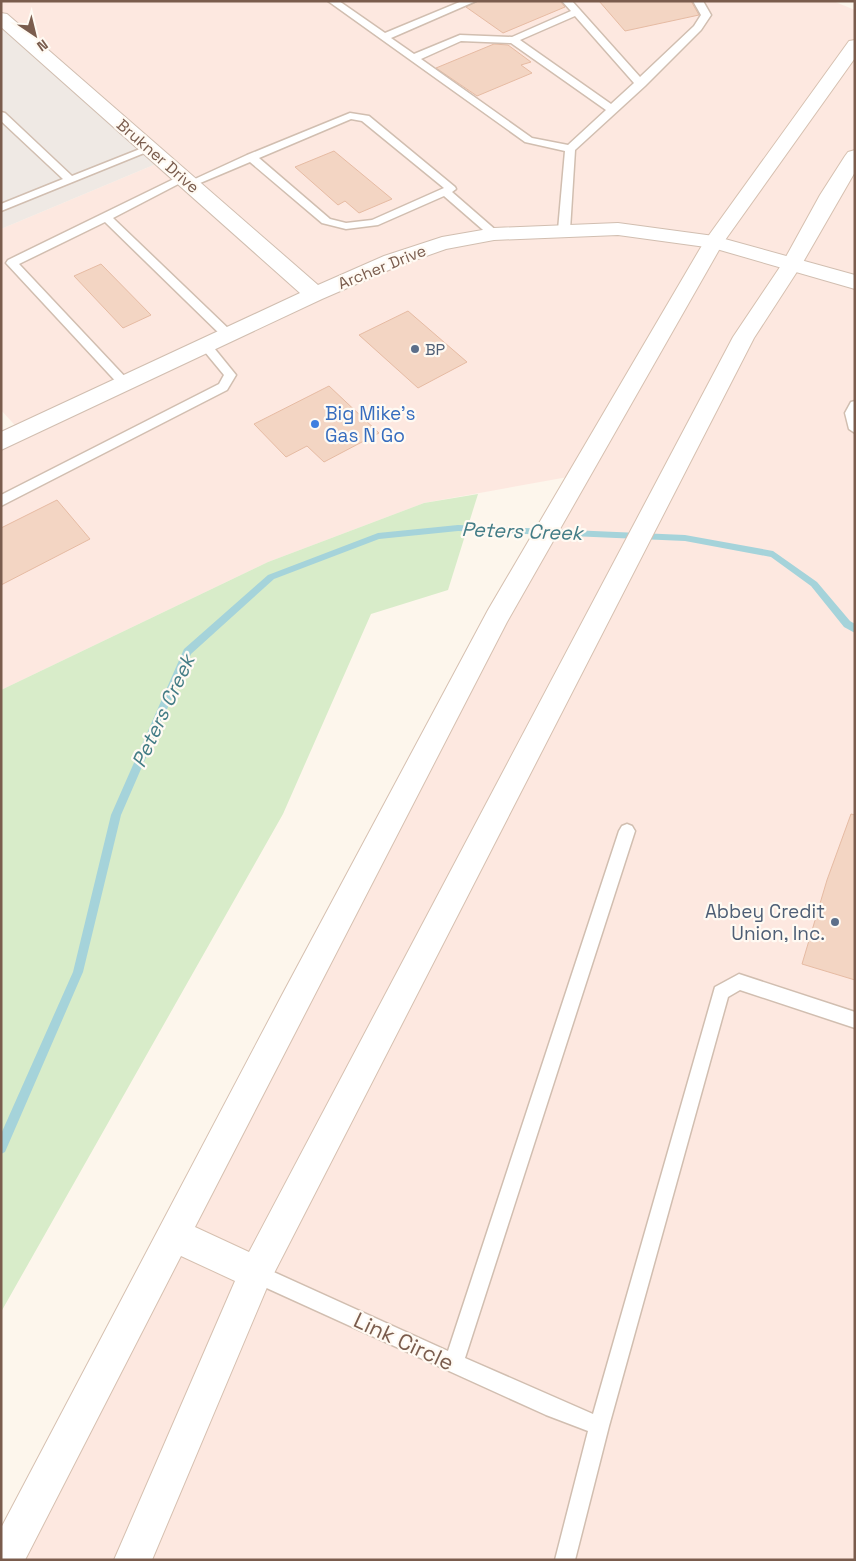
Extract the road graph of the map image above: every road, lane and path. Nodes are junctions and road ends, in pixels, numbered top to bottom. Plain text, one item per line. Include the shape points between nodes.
1 (333, 1) edge
2 (471, 1) edge
3 (567, 1) edge
4 (698, 1) edge
5 (577, 12) junction
6 (1, 18) edge
7 (384, 37) junction
8 (513, 40) junction
9 (855, 45) edge
10 (414, 58) junction
11 (641, 84) junction
12 (613, 110) junction
13 (1, 115) edge
14 (149, 149) junction
15 (570, 149) junction
16 (855, 156) edge
17 (251, 157) junction
18 (70, 180) junction
19 (186, 181) junction
20 (445, 192) junction
21 (1, 208) edge
22 (106, 217) junction
23 (564, 230) junction
24 (494, 234) junction
25 (714, 242) junction
26 (792, 264) junction
27 (855, 282) edge
28 (315, 294) junction
29 (228, 335) junction
30 (206, 346) junction
31 (125, 384) junction
32 (855, 405) edge
33 (855, 429) edge
34 (1, 442) edge
35 (1, 501) edge
36 (627, 831) dead end
37 (855, 1020) edge
38 (174, 1235) junction
39 (256, 1273) junction
40 (454, 1363) junction
41 (599, 1426) junction
42 (5, 1560) edge
43 (133, 1560) edge
44 (565, 1560) edge

1 - 7 lane
2 - 7 lane
3 - 5 lane
4 - 11 lane via 706,16 698,28
5 - 8 lane
5 - 11 lane
6 - 14 main road, Brukner Drive
7 - 10 lane
8 - 10 lane via 460,38
8 - 12 lane
9 - 25 main road
10 - 15 lane via 529,140
11 - 12 lane
12 - 15 lane
13 - 18 lane
14 - 18 lane
14 - 19 main road, Brukner Drive
15 - 23 lane
16 - 26 main road
17 - 19 lane
17 - 20 lane via 326,221 346,226 374,223
17 - 20 lane via 350,116 365,118 451,189
18 - 21 lane
19 - 22 lane
19 - 28 main road, Brukner Drive
20 - 24 lane
22 - 29 lane
22 - 31 lane via 12,263
23 - 24 main road, Archer Drive
23 - 25 main road, Archer Drive via 618,229
24 - 28 main road, Archer Drive via 442,243
25 - 26 main road, Archer Drive
25 - 38 main road via 497,617
26 - 27 main road, Archer Drive
26 - 39 main road via 744,337 666,482
28 - 29 main road, Archer Drive
29 - 30 main road, Archer Drive
30 - 31 main road, Archer Drive
30 - 35 lane via 230,375 223,387
31 - 34 main road, Archer Drive
32 - 33 lane via 851,414
36 - 40 lane
37 - 41 lane via 739,982 721,992
38 - 39 main road
38 - 42 main road
39 - 40 lane, Link Circle
39 - 43 main road
40 - 41 lane, Link Circle
41 - 44 lane

